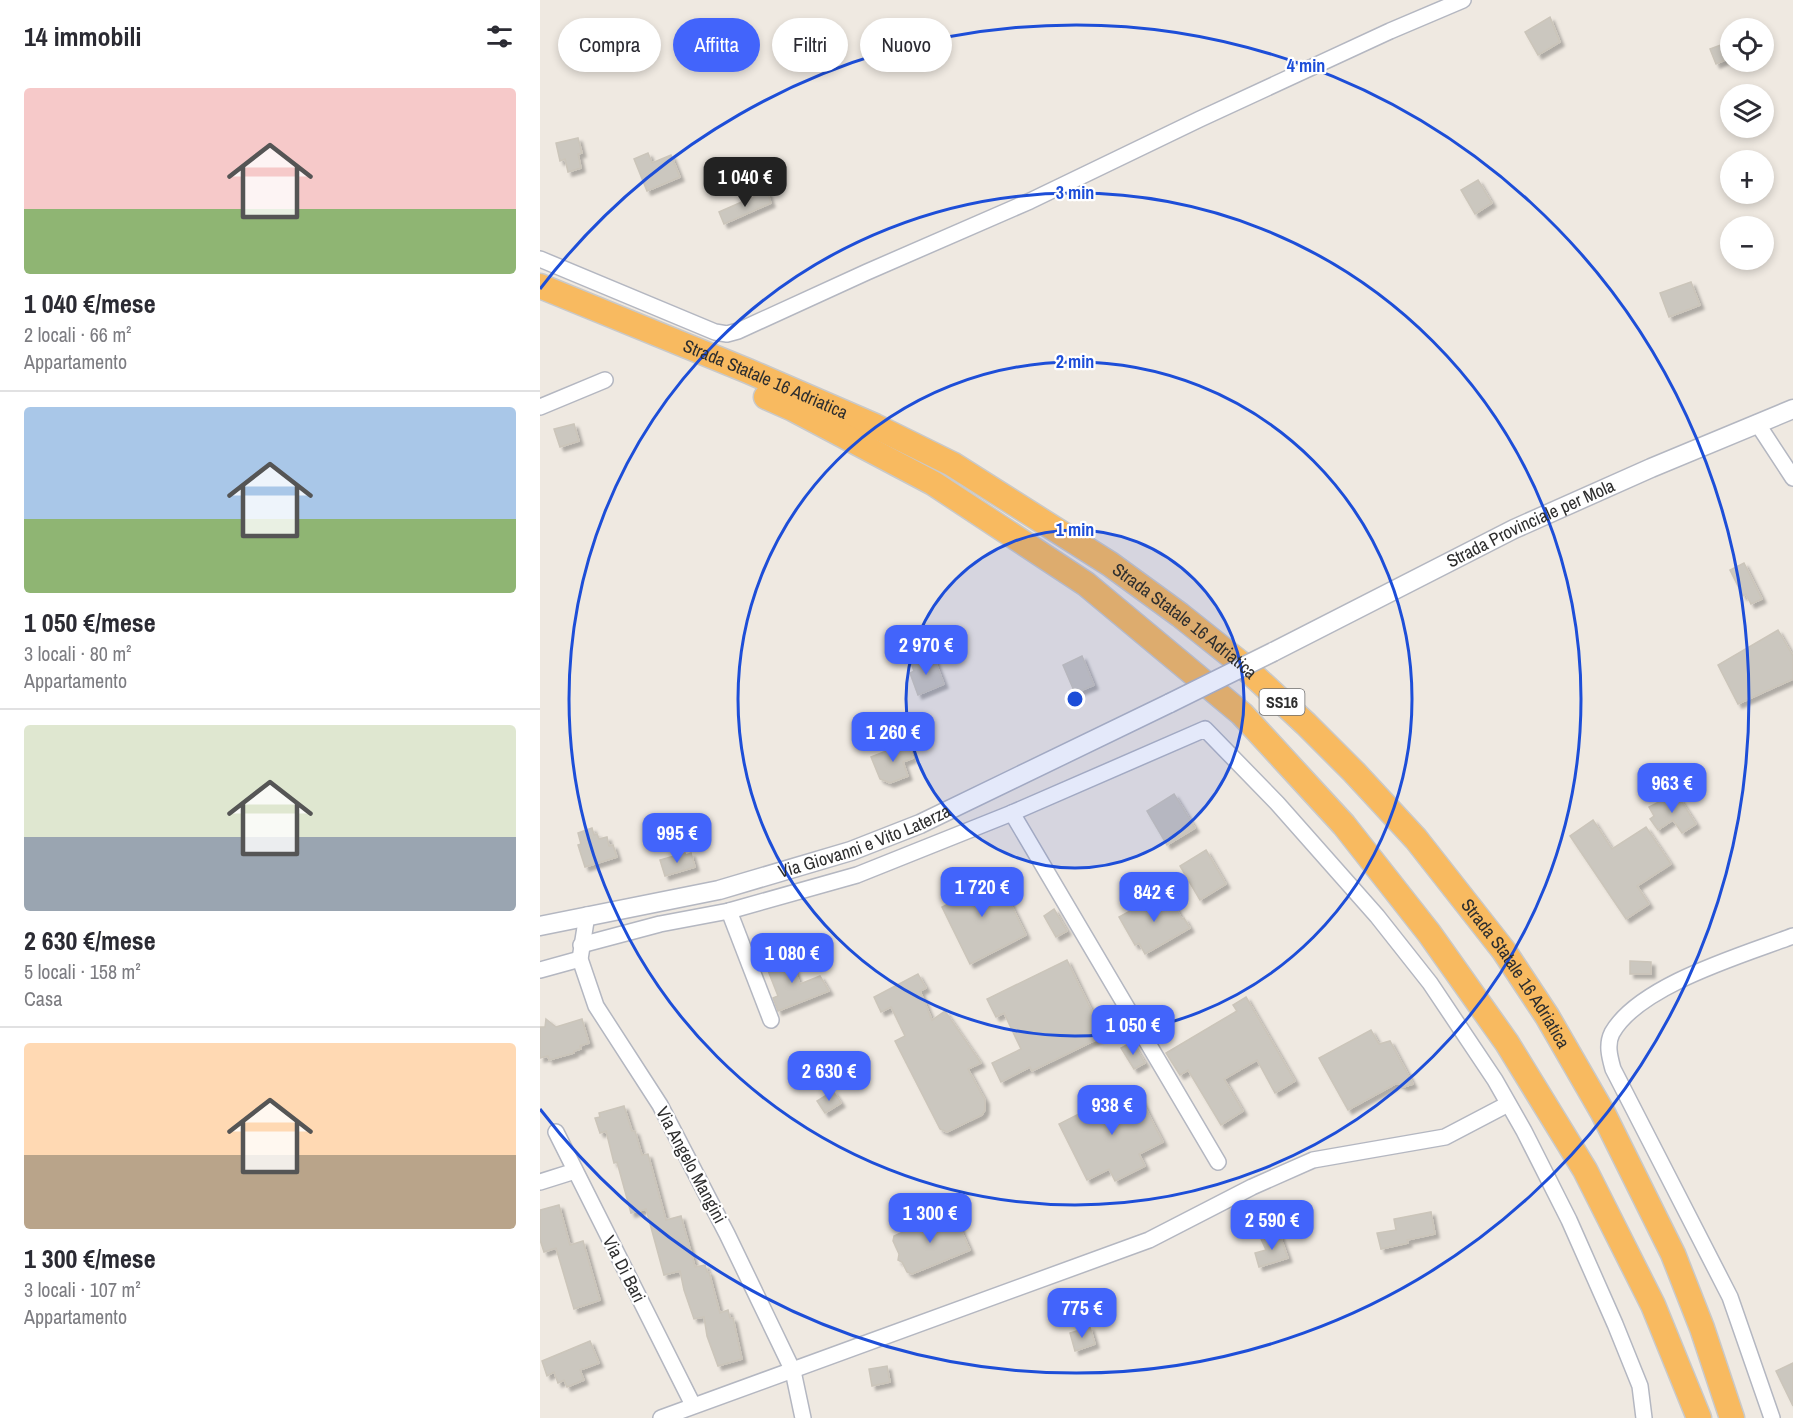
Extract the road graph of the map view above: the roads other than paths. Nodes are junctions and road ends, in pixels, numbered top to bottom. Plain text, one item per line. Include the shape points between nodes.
1 (1463, 0) edge
2 (540, 259) edge
3 (540, 286) edge
4 (540, 303) edge
5 (605, 380) dead end
6 (540, 407) edge
7 (1793, 409) edge
8 (1757, 423) junction
9 (1793, 478) edge
10 (1170, 703) joint
11 (1012, 813) junction
12 (729, 911) junction
13 (587, 915) junction
14 (540, 926) edge
15 (1793, 936) edge
16 (581, 952) junction
17 (540, 970) edge
18 (771, 1020) dead end
19 (1508, 1104) junction
20 (556, 1132) dead end
21 (1218, 1162) dead end
22 (575, 1171) junction
23 (540, 1182) edge
24 (793, 1371) junction
25 (1680, 1373) junction
26 (693, 1405) junction
27 (661, 1418) edge
28 (803, 1418) edge
29 (1644, 1418) edge
30 (1680, 1418) edge
31 (1699, 1418) edge
32 (1732, 1418) edge
33 (1772, 1418) edge

1 - 2 street via 1210,114 1030,201 738,331 715,332
3 - 32 highway, Strada Statale 16 Adriatica / SS16 via 748,371 952,464 1110,564 1180,615 1239,662 1306,724 1416,839 1504,951 1548,1016 1603,1113 1673,1254
4 - 25 highway, Strada Statale 16 Adriatica / SS16 via 793,409 933,483 1086,584 1242,714 1344,825 1429,933 1507,1043 1610,1217 1653,1305
5 - 6 street
7 - 8 street, Strada Provinciale per Mola
8 - 9 street
8 - 10 street, Strada Provinciale per Mola, bridge via 1514,529
10 - 13 street, Via Giovanni e Vito Laterza via 920,824 851,852 719,890
11 - 12 street via 857,875
11 - 19 street via 1205,729 1377,916 1430,983
11 - 21 street
12 - 16 street via 660,924
12 - 18 street
13 - 14 street, Via Giovanni e Vito Laterza
13 - 16 street
15 - 33 street via 1682,978 1656,992 1623,1019 1611,1035 1608,1049 1613,1069 1730,1297
16 - 17 street
16 - 24 street, Via Angelo Mangini via 596,1006 660,1105
19 - 24 street via 1445,1137 1313,1160 1149,1240
19 - 29 street via 1569,1220 1615,1324 1640,1386
20 - 22 street, Via Di Bari
22 - 23 street
22 - 26 street, Via Di Bari
24 - 26 street
24 - 28 street, Via Angelo Mangini
25 - 30 highway
25 - 31 highway, Strada Statale 16 Adriatica / SS16
26 - 27 street

